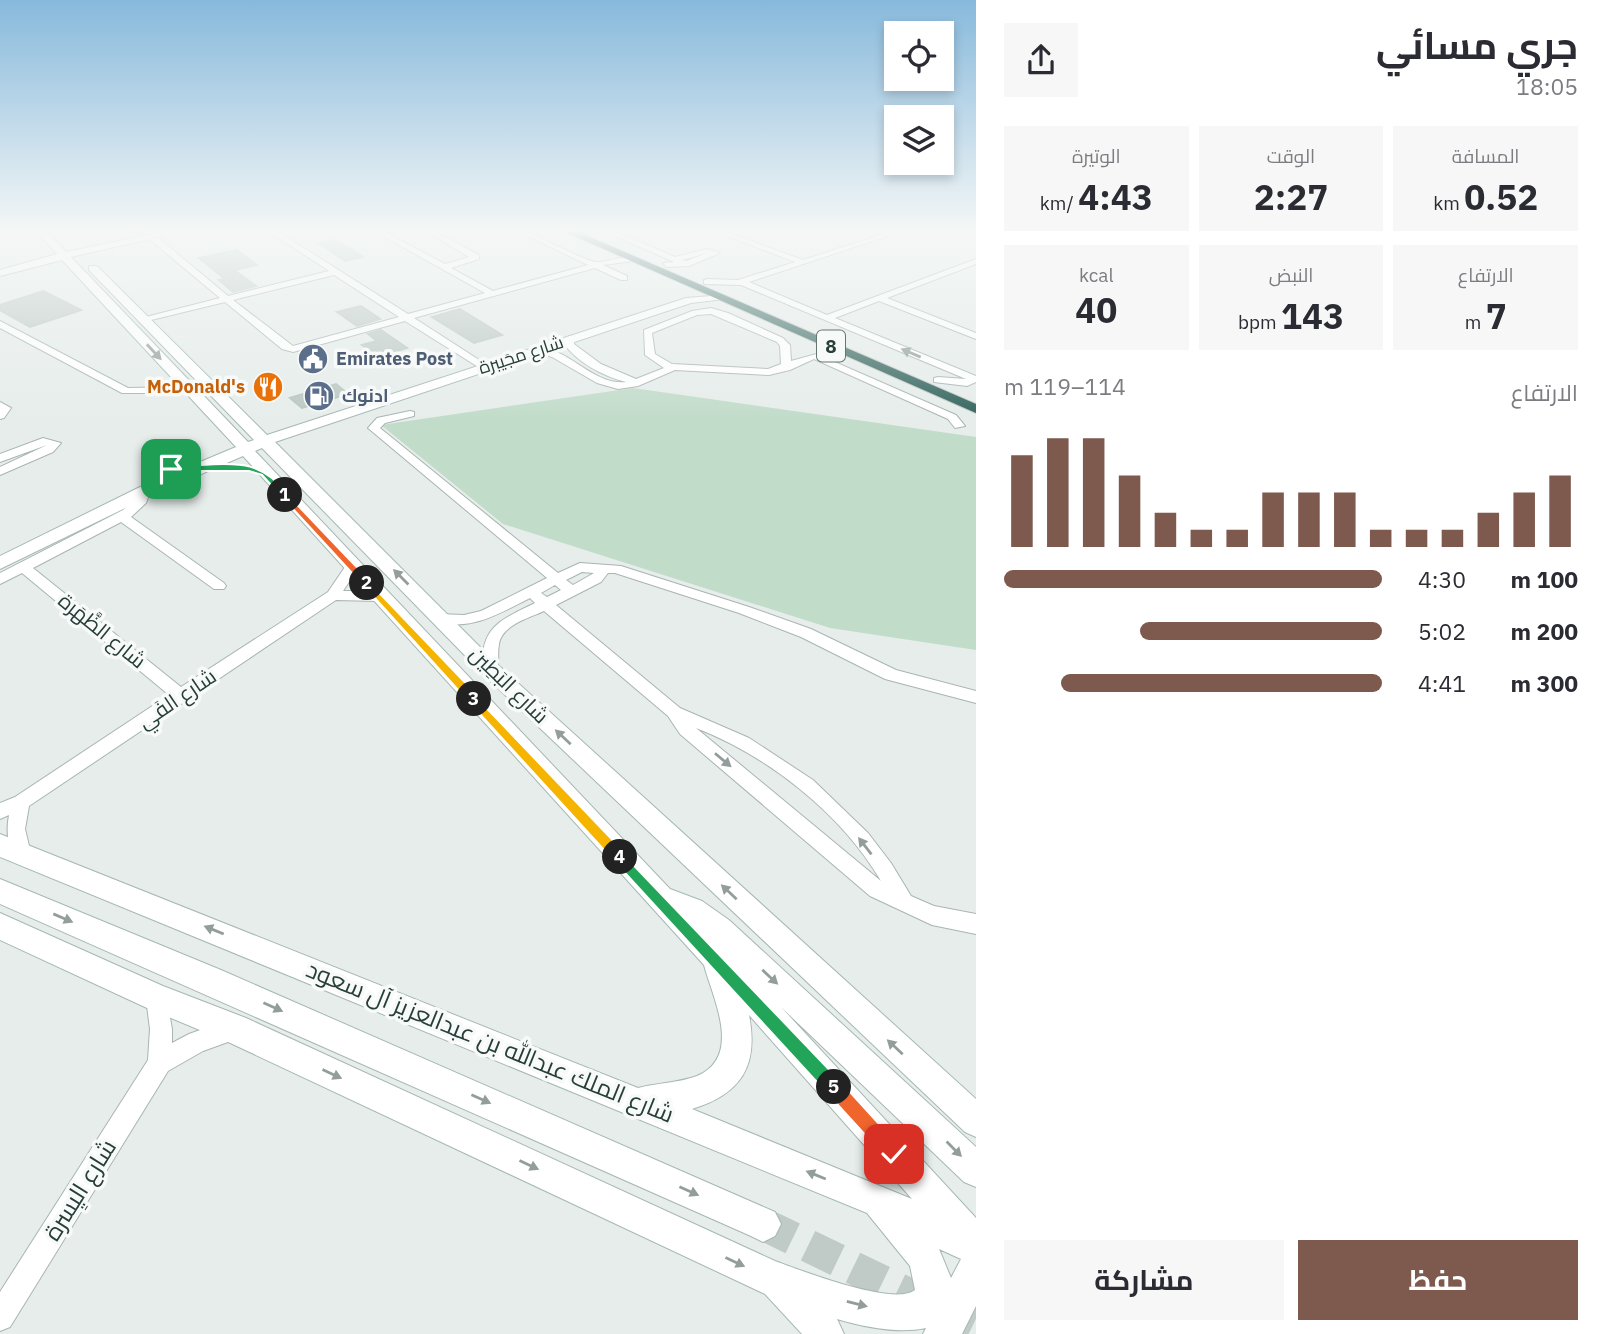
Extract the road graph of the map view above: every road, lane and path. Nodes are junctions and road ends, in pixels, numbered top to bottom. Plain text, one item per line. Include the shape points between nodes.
1 (98, 293) edge
2 (118, 293) edge
3 (222, 293) edge
4 (247, 293) edge
5 (369, 293) edge
6 (683, 293) edge
7 (715, 293) edge
8 (752, 293) edge
9 (757, 293) edge
10 (893, 293) edge
11 (493, 294) edge
12 (720, 297) junction
13 (227, 298) junction
14 (878, 299) junction
15 (407, 318) junction
16 (827, 318) junction
17 (143, 319) junction
18 (0, 324) edge
19 (976, 336) edge
20 (572, 338) junction
21 (534, 351) junction
22 (785, 355) junction
23 (812, 357) junction
24 (479, 365) junction
25 (670, 368) junction
26 (786, 368) junction
27 (175, 375) junction
28 (620, 378) junction
29 (640, 380) junction
30 (609, 385) junction
31 (973, 386) edge
32 (160, 390) junction
33 (189, 390) junction
34 (0, 405) edge
35 (976, 409) edge
36 (410, 414) dead end
37 (0, 416) edge
38 (234, 422) junction
39 (959, 426) dead end
40 (295, 429) junction
41 (265, 441) junction
42 (246, 449) junction
43 (0, 458) edge
44 (286, 462) junction
45 (197, 465) junction
46 (0, 471) edge
47 (265, 473) junction
48 (144, 492) junction
49 (121, 516) junction
50 (0, 548) edge
51 (0, 563) edge
52 (23, 567) junction
53 (352, 567) junction
54 (599, 567) junction
55 (0, 579) edge
56 (557, 579) junction
57 (219, 586) dead end
58 (571, 590) junction
59 (531, 592) junction
60 (333, 595) junction
61 (379, 596) junction
62 (545, 604) junction
63 (443, 618) junction
64 (490, 669) junction
65 (181, 696) junction
66 (976, 696) edge
67 (706, 734) junction
68 (21, 802) junction
69 (0, 811) edge
70 (10, 850) edge
71 (878, 879) junction
72 (0, 891) edge
73 (656, 896) junction
74 (976, 924) edge
75 (0, 926) edge
76 (715, 957) junction
77 (157, 998) junction
78 (234, 1030) junction
79 (160, 1063) junction
80 (945, 1094) junction
81 (640, 1103) junction
82 (976, 1103) edge
83 (976, 1121) edge
84 (976, 1170) edge
85 (879, 1201) junction
86 (764, 1224) tunnel mouth
87 (976, 1246) edge
88 (976, 1266) edge
89 (769, 1277) junction
90 (0, 1317) edge
91 (825, 1334) edge
92 (942, 1334) edge

1 -> 27 main road, شارع البَطِين
2 - 17 main road, شارع البَطِين
3 - 13 street
4 - 13 street
5 - 15 street
6 - 24 main road, شارع مجَيبرة
7 - 12 highway, 8
8 - 31 highway, 8 via 938,380
9 - 16 street
10 - 14 street
11 - 15 street
12 - 20 main road, شارع مجَيبرة via 690,300
12 - 35 highway, 8
13 - 15 street via 293,349
13 - 17 street
14 - 16 street
14 - 19 street
15 - 24 street
31 -> 16 street
17 - 38 main road, شارع البَطِين
18 - 32 street via 122,390
20 - 21 main road, شارع مجَيبرة
20 - 28 street via 573,350
21 - 24 main road, شارع مجَيبرة
21 - 30 street via 559,356
22 - 23 street
22 - 25 street via 780,340 710,311 655,327 646,335 650,355
22 - 26 street
23 - 26 street
23 - 39 street via 952,417
24 - 38 main road, شارع مجَيبرة via 301,418
24 - 40 main road, شارع مجَيبرة
25 - 26 street via 764,373
25 - 29 street
27 - 32 street
27 - 33 main road, شارع البَطِين
28 - 29 street
28 - 30 street
29 - 30 street
32 - 33 street
33 - 38 main road, شارع البَطِين
34 - 37 street via 6,411
36 - 56 street via 382,420 374,428
38 - 41 main road, شارع البَطِين
38 - 42 main road, شارع البَطِين
38 - 45 main road
40 - 41 main road, شارع مجَيبرة
40 - 44 main road via 288,439
41 - 42 main road, شارع مجَيبرة
41 - 44 main road, شارع البَطِين
42 - 45 main road, شارع مجَيبرة
42 - 47 main road, شارع البَطِين
43 - 46 street via 43,441 55,443 49,450
63 -> 44 main road, شارع البَطِين
45 - 47 main road
45 - 48 main road
45 - 50 main road
47 - 53 main road, شارع البَطِين
48 - 49 street via 138,505
48 - 51 main road
49 - 52 street
49 - 57 street
52 - 55 street
52 - 65 street, شارع الظَّهَرة
53 - 60 street, شارع الفَي
53 - 61 main road, شارع البَطِين
54 - 56 street via 583,566
54 - 58 street via 599,576
54 - 66 street via 784,624 898,678
56 - 58 street
56 - 59 street
58 - 62 street
59 - 62 street
59 - 63 street via 478,618
60 - 61 street
60 - 65 street, شارع الفَي
61 - 73 main road, شارع البَطِين
62 - 64 street via 496,631
62 - 67 street
63 - 64 main road, شارع البَطِين
80 -> 64 main road, شارع البَطِين
65 - 68 street, شارع الفَي
67 -> 71 street
71 -> 67 street via 838,815 800,780 762,753
68 - 69 street, شارع الفَي
68 - 70 street
81 -> 70 main road, شارع الملك عبدالله بن عبدالعزيز آل سعود
71 - 74 street via 890,898 945,919
72 -> 86 main road
73 - 76 main road, شارع البَطِين
73 -> 84 main road via 719,929
75 - 77 main road
76 - 81 main road via 738,1029 732,1064 710,1087
76 - 87 main road, شارع البَطِين
77 - 78 main road
77 - 79 street
78 - 79 street, شارع اليِسرة via 197,1042
78 -> 89 main road
79 - 90 street, شارع اليِسرة
80 - 82 main road
80 - 83 main road, شارع البَطِين
85 -> 81 main road, شارع الملك عبدالله بن عبدالعزيز آل سعود
85 - 87 main road, شارع الملك عبدالله بن عبدالعزيز آل سعود
89 -> 85 main road via 895,1313 911,1314 927,1307 933,1288 930,1270 914,1239
88 - 92 main road
89 - 91 main road via 808,1310

